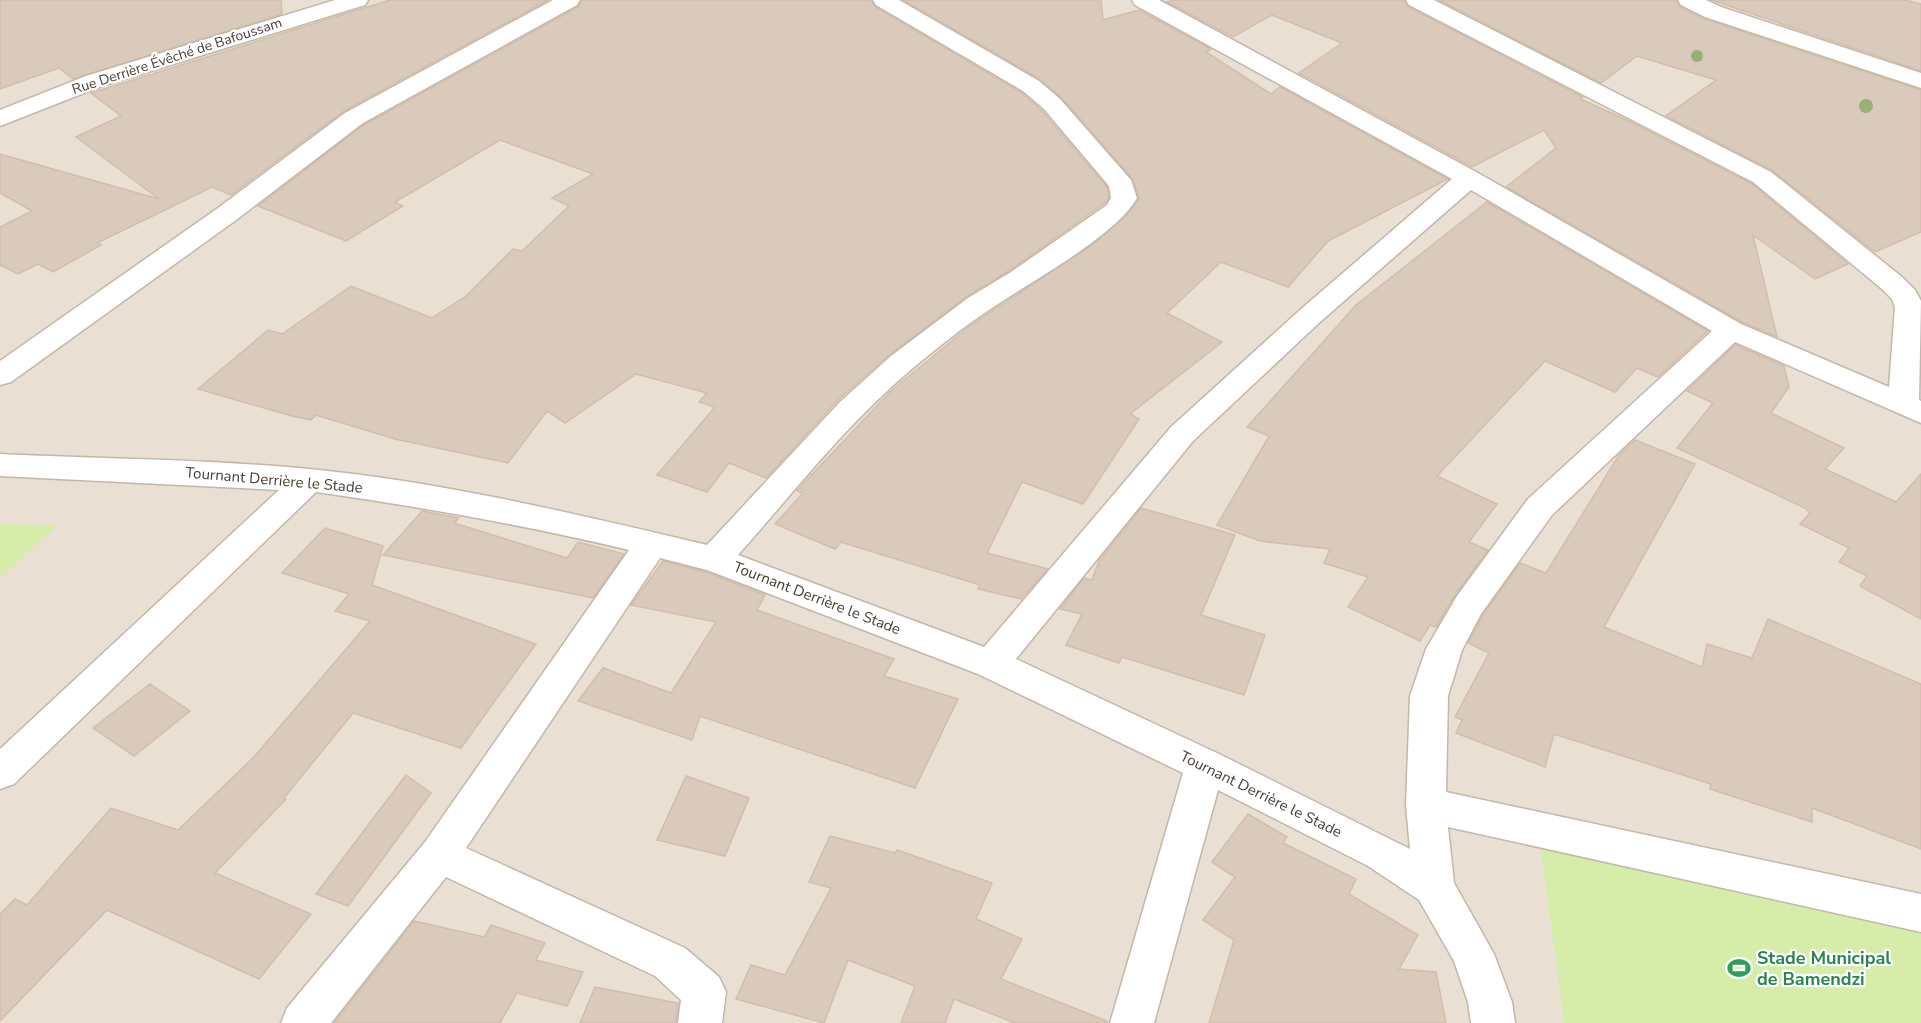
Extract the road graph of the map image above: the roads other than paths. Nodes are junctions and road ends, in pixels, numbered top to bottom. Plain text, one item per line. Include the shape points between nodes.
1 (357, 0) edge
2 (569, 0) edge
3 (884, 0) edge
4 (1143, 0) edge
5 (1417, 0) edge
6 (1689, 0) edge
7 (1921, 81) edge
8 (0, 119) edge
9 (1469, 178) junction
10 (1731, 330) junction
11 (0, 375) edge
12 (1912, 409) edge
13 (0, 465) edge
14 (309, 480) junction
15 (652, 543) junction
16 (714, 559) junction
17 (991, 664) junction
18 (1205, 765) junction
19 (0, 774) edge
20 (1426, 805) junction
21 (439, 855) junction
22 (1434, 887) junction
23 (1921, 913) edge
24 (303, 1023) edge
25 (700, 1023) edge
26 (1132, 1023) edge
27 (1493, 1023) edge

1 - 8 street, Rue Derrière Évêché de Bafoussam via 94,81
2 - 11 street via 354,118 227,214
3 - 16 street via 1031,86 1052,104 1122,185 1124,198 1117,210 1021,279 978,304 902,363 851,409
4 - 9 street
5 - 12 street via 1762,177 1892,283 1905,296 1909,307
6 - 7 street via 1713,12
9 - 10 street
9 - 17 street via 1182,434
10 - 12 street
10 - 20 street via 1540,507 1469,605 1444,649 1429,696
13 - 14 street, Tournant Derrière le Stade
14 - 15 street, Tournant Derrière le Stade via 428,496
14 - 19 street
15 - 16 street, Tournant Derrière le Stade
15 - 21 street
16 - 17 street, Tournant Derrière le Stade
17 - 18 street, Tournant Derrière le Stade
18 - 22 street, Tournant Derrière le Stade via 1382,854
18 - 26 street
20 - 22 street
20 - 23 street
21 - 24 street
21 - 25 street via 670,962 704,992
22 - 27 street, Tournant Derrière le Stade via 1473,954

